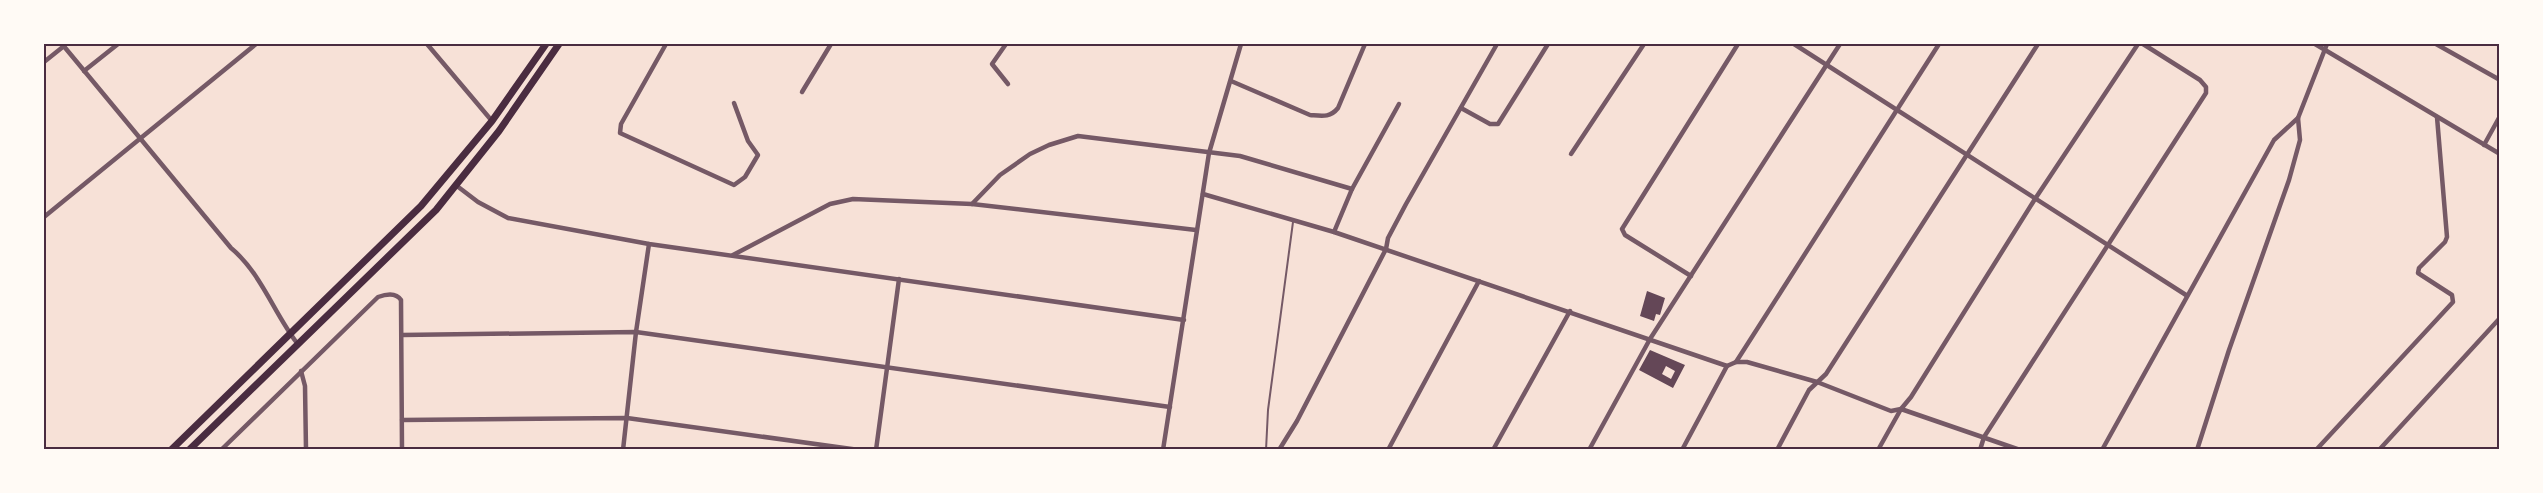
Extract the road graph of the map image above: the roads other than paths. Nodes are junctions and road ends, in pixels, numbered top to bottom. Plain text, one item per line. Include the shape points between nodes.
1 (118, 44) edge
2 (256, 44) edge
3 (426, 44) edge
4 (546, 44) edge
5 (559, 44) edge
6 (666, 44) edge
7 (831, 44) edge
8 (1006, 44) edge
9 (1241, 44) edge
10 (1365, 44) edge
11 (1497, 44) edge
12 (1548, 44) edge
13 (1644, 44) edge
14 (1738, 44) edge
15 (1794, 44) edge
16 (1840, 44) edge
17 (1939, 44) edge
18 (2038, 44) edge
19 (2138, 44) edge
20 (2143, 44) edge
21 (2315, 44) edge
22 (2327, 44) edge
23 (2436, 44) edge
24 (63, 45) edge
25 (2325, 50) junction
26 (44, 62) edge
27 (1826, 65) junction
28 (84, 71) junction
29 (2499, 80) edge
30 (1231, 81) junction
31 (1008, 84) dead end
32 (802, 92) dead end
33 (734, 103) dead end
34 (1399, 104) dead end
35 (1461, 108) junction
36 (1897, 110) junction
37 (2499, 116) edge
38 (2298, 117) junction
39 (2437, 117) junction
40 (492, 121) junction
41 (138, 139) junction
42 (2484, 145) junction
43 (1209, 153) junction
44 (1571, 154) dead end
45 (2499, 154) edge
46 (1967, 156) junction
47 (457, 186) junction
48 (1352, 189) junction
49 (1203, 194) junction
50 (2035, 199) junction
51 (972, 204) junction
52 (44, 217) edge
53 (1293, 219) junction
54 (1196, 230) junction
55 (1334, 232) junction
56 (649, 244) junction
57 (2107, 246) junction
58 (1386, 249) junction
59 (733, 255) junction
60 (1691, 276) junction
61 (899, 279) junction
62 (1479, 281) junction
63 (2186, 295) junction
64 (1570, 311) junction
65 (2499, 318) edge
66 (1184, 320) junction
67 (636, 332) junction
68 (290, 334) junction
69 (402, 335) junction
70 (1650, 339) junction
71 (297, 343) junction
72 (1737, 362) junction
73 (1727, 366) junction
74 (886, 368) junction
75 (301, 371) junction
76 (1817, 382) junction
77 (1170, 407) junction
78 (1901, 409) junction
79 (627, 418) junction
80 (402, 420) junction
81 (1984, 437) junction
82 (171, 450) edge
83 (189, 450) edge
84 (221, 450) edge
85 (306, 450) edge
86 (402, 450) edge
87 (624, 450) edge
88 (859, 450) edge
89 (876, 450) edge
90 (1163, 450) edge
91 (1266, 450) edge
92 (1279, 450) edge
93 (1388, 450) edge
94 (1493, 450) edge
95 (1589, 450) edge
96 (1682, 450) edge
97 (1777, 450) edge
98 (1878, 450) edge
99 (1980, 450) edge
100 (2020, 450) edge
101 (2102, 450) edge
102 (2197, 450) edge
103 (2316, 450) edge
104 (2379, 450) edge

1 - 28 street
2 - 41 street
3 - 40 street
4 - 40 main road
5 - 47 main road
6 - 33 street via 621,124 620,133 734,185 745,177 758,155 748,141
7 - 32 street
8 - 31 street via 992,64
9 - 30 street
10 - 30 street via 1338,108 1324,117 1310,115
11 - 35 street
12 - 35 street via 1498,124 1490,124
13 - 44 street
14 - 60 street via 1623,226 1625,235
15 - 27 street
16 - 27 street
17 - 36 street
18 - 46 street
19 - 50 street
20 - 57 street via 2200,80 2206,93
21 - 25 street
22 - 25 street
23 - 29 street
24 - 26 street
24 - 28 street
25 - 38 street
25 - 39 street
27 - 36 street
27 - 60 street
28 - 41 street
30 - 43 street
34 - 48 street
35 - 58 street via 1388,237
36 - 46 street
36 - 72 street
37 - 42 street
38 - 63 street via 2274,140
38 - 102 street via 2300,140 2289,180
39 - 42 street
39 - 103 street via 2447,237 2418,273 2452,295 2453,302
40 - 68 main road via 421,206
41 - 52 street
41 - 68 street via 246,262
42 - 45 street
43 - 48 street via 1240,156
43 - 49 street
43 - 51 street via 1078,136 1030,154
46 - 50 street
46 - 76 street via 1826,374
47 - 56 street via 508,218
47 - 71 main road
48 - 55 street
49 - 53 street
49 - 54 street
50 - 57 street
50 - 78 street
51 - 54 street
51 - 59 street via 853,199 830,204
53 - 55 street
53 - 91 lane
54 - 66 street
55 - 58 street
56 - 59 street
56 - 67 street
57 - 63 street
57 - 81 street
58 - 62 street
58 - 92 street
59 - 61 street
60 - 70 street
61 - 66 street
61 - 74 street
62 - 64 street
62 - 93 street
63 - 101 street
64 - 70 street
64 - 94 street
65 - 104 street
66 - 77 street
67 - 69 street
67 - 74 street
67 - 79 street
68 - 71 street
68 - 82 main road
69 - 75 street via 401,300 393,295 378,297
69 - 80 street
70 - 73 street
70 - 95 street
71 - 83 main road
72 - 73 street
72 - 76 street
73 - 96 street
74 - 77 street
74 - 89 street
75 - 84 street
75 - 85 street via 305,386
76 - 78 street via 1891,411
76 - 97 street
77 - 90 street
78 - 81 street
78 - 98 street
79 - 80 street
79 - 87 street
79 - 88 street
80 - 86 street
81 - 99 street
81 - 100 street

